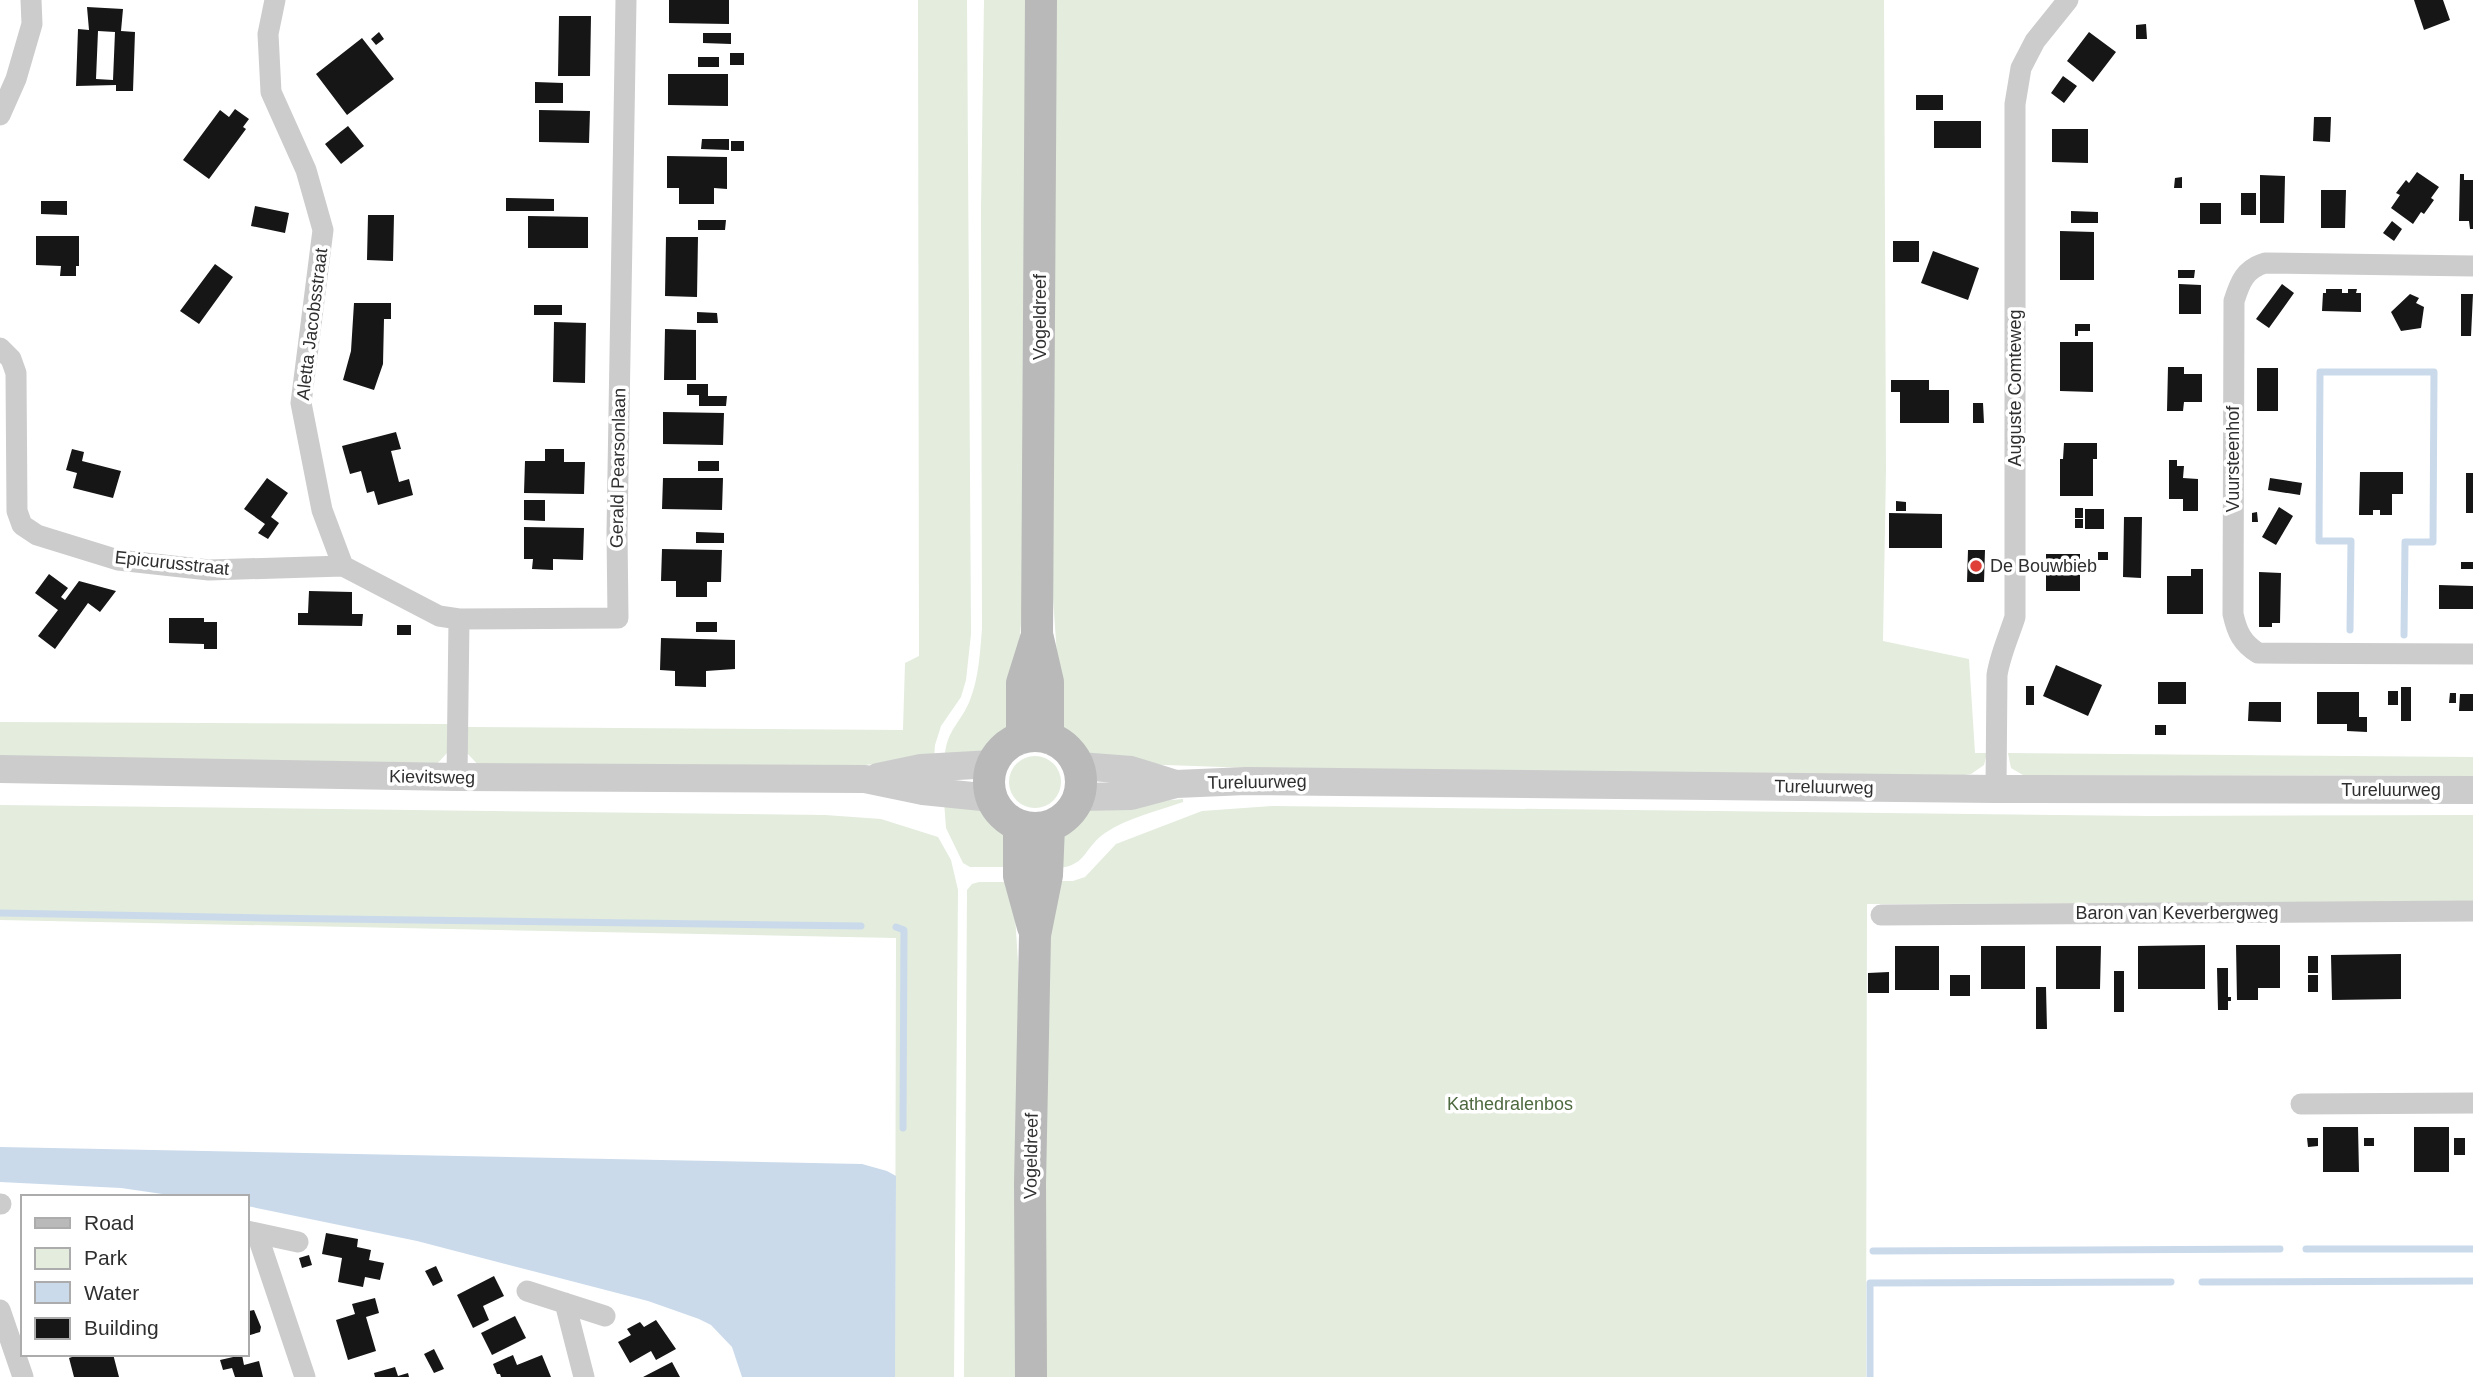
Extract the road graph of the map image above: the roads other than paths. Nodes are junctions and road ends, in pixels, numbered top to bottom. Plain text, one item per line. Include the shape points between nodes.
1 (31, 0) edge
2 (275, 0) edge
3 (625, 0) edge
4 (1041, 0) edge
5 (2068, 0) edge
6 (0, 115) edge
7 (2473, 266) edge
8 (0, 348) edge
9 (343, 566) junction
10 (459, 619) junction
11 (2473, 654) edge
12 (1035, 738) junction
13 (993, 764) junction
14 (1079, 766) junction
15 (0, 768) edge
16 (457, 777) junction
17 (865, 779) junction
18 (1176, 784) junction
19 (1996, 789) junction
20 (2473, 790) edge
21 (1079, 797) junction
22 (992, 798) junction
23 (1034, 826) junction
24 (2473, 911) edge
25 (1881, 915) dead end
26 (2473, 1103) edge
27 (2301, 1104) dead end
28 (252, 1233) edge
29 (298, 1242) dead end
30 (527, 1291) dead end
31 (565, 1303) junction
32 (0, 1310) edge
33 (606, 1316) dead end
34 (23, 1377) edge
35 (305, 1377) edge
36 (584, 1377) edge
37 (1031, 1377) edge

1 - 6 street via 32,24
2 - 9 street, Aletta Jacobsstraat via 268,34 271,92 306,170 323,230 301,403 321,510
3 - 10 street, Gerald Pearsonlaan via 618,618
4 - 12 main road, Vogeldreef via 1037,634 1048,682
5 - 19 street, Auguste Comteweg via 2035,41 2021,68 2015,104 2015,617 1997,675
7 - 11 street, Vuursteenhof via 2265,263 2252,267 2240,282 2234,301 2232,614 2245,645 2258,653
8 - 9 street, Epicurusstraat via 16,373 17,511 22,525 37,535 118,560 209,570
9 - 10 street via 439,616
10 - 16 street
12 - 13 main road via 1010,744
12 - 14 main road via 1067,748
13 - 17 street, Kievitsweg via 921,768
13 - 22 main road
14 - 18 street, Tureluurweg via 1131,770
14 - 21 main road
15 - 16 street, Kievitsweg
16 - 17 street, Kievitsweg
17 - 22 street, Kievitsweg
18 - 19 street, Tureluurweg via 1259,781
18 - 21 street, Tureluurweg via 1131,796
19 - 20 street, Tureluurweg
21 - 23 main road via 1062,820
22 - 23 main road via 1007,819
23 - 37 main road, Vogeldreef via 1047,875 1035,935
24 - 25 street, Baron van Keverbergweg
26 - 27 street
28 - 29 street
28 - 35 street
30 - 31 street
31 - 33 street
31 - 36 street
32 - 34 street

